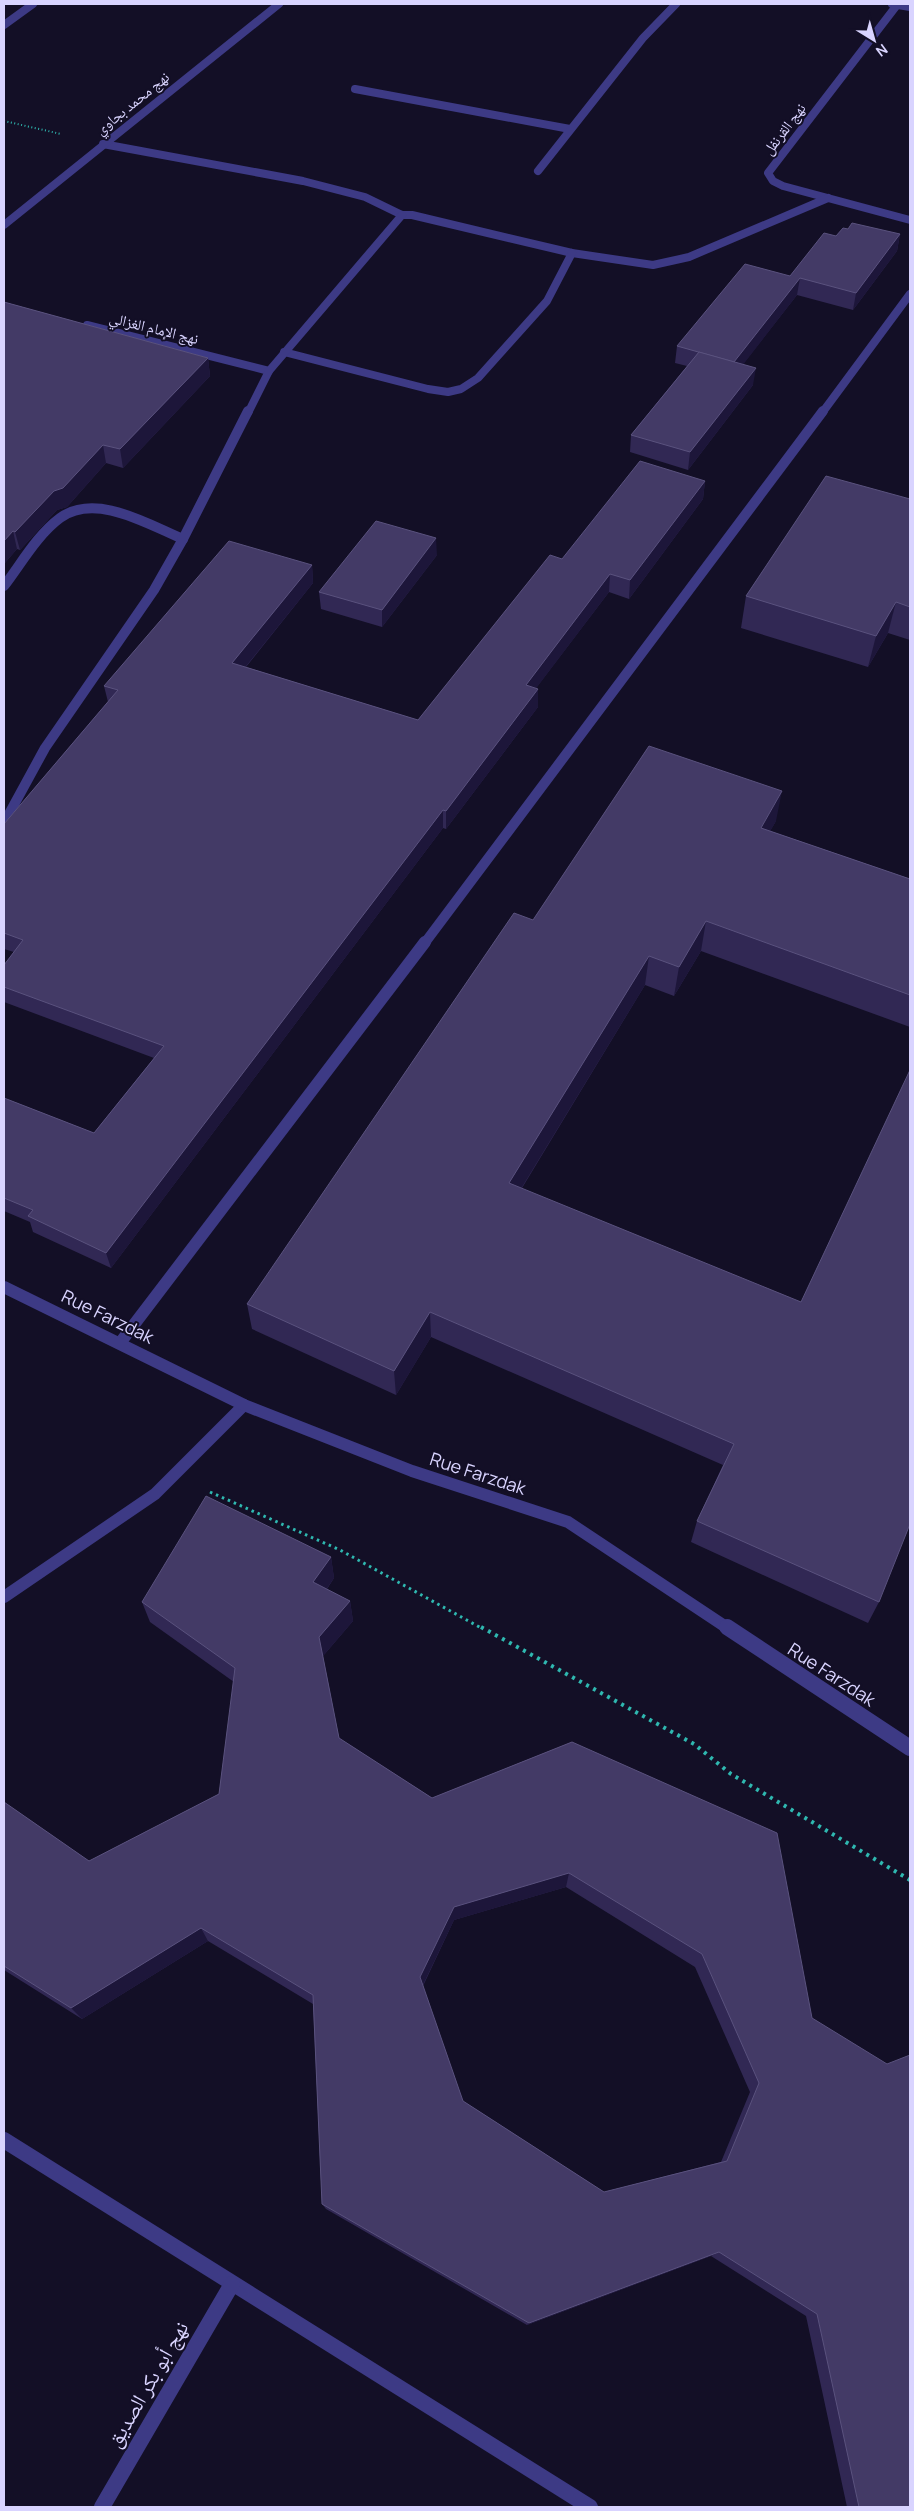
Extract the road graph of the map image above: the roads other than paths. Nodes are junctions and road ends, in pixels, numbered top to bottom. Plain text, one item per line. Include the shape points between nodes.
1 (32, 4) edge
2 (279, 4) edge
3 (676, 4) edge
4 (894, 4) edge
5 (910, 7) edge
6 (4, 24) edge
7 (355, 89) dead end
8 (570, 129) junction
9 (103, 144) junction
10 (538, 171) dead end
11 (828, 198) junction
12 (402, 215) junction
13 (910, 220) edge
14 (4, 225) edge
15 (572, 254) junction
16 (910, 294) edge
17 (80, 323) edge
18 (284, 352) junction
19 (269, 371) junction
20 (183, 539) junction
21 (4, 586) edge
22 (4, 823) edge
23 (4, 1287) edge
24 (120, 1343) junction
25 (244, 1405) junction
26 (4, 1597) edge
27 (910, 1748) edge
28 (4, 2140) edge
29 (232, 2284) junction
30 (102, 2507) edge
31 (590, 2507) edge

1 - 6 street
2 - 9 street, نهج محمد بجاوي
3 - 8 street via 643,38
4 - 5 street
4 - 11 street, نهج القرنفل via 768,172 773,181 783,186
7 - 8 street
8 - 10 street
9 - 12 street via 303,181 365,197
9 - 14 street, نهج محمد بجاوي
11 - 13 street, نهج القرنفل
11 - 15 street via 672,262 653,265
12 - 15 street
12 - 18 street
15 - 18 street via 548,301 478,378 461,389 448,392 428,389
16 - 24 street via 550,778
17 - 19 street, نهج الإمام الغزالي
18 - 19 street
19 - 20 street
20 - 21 street via 110,510 92,508 72,512 61,517 48,531
20 - 22 street via 154,590 45,748
23 - 24 street, Rue Farzdak
24 - 25 street, Rue Farzdak
25 - 26 street via 155,1494
25 - 27 street, Rue Farzdak via 412,1471 568,1522
28 - 29 street
29 - 30 street, نهج أبو بكر الصديق
29 - 31 street

